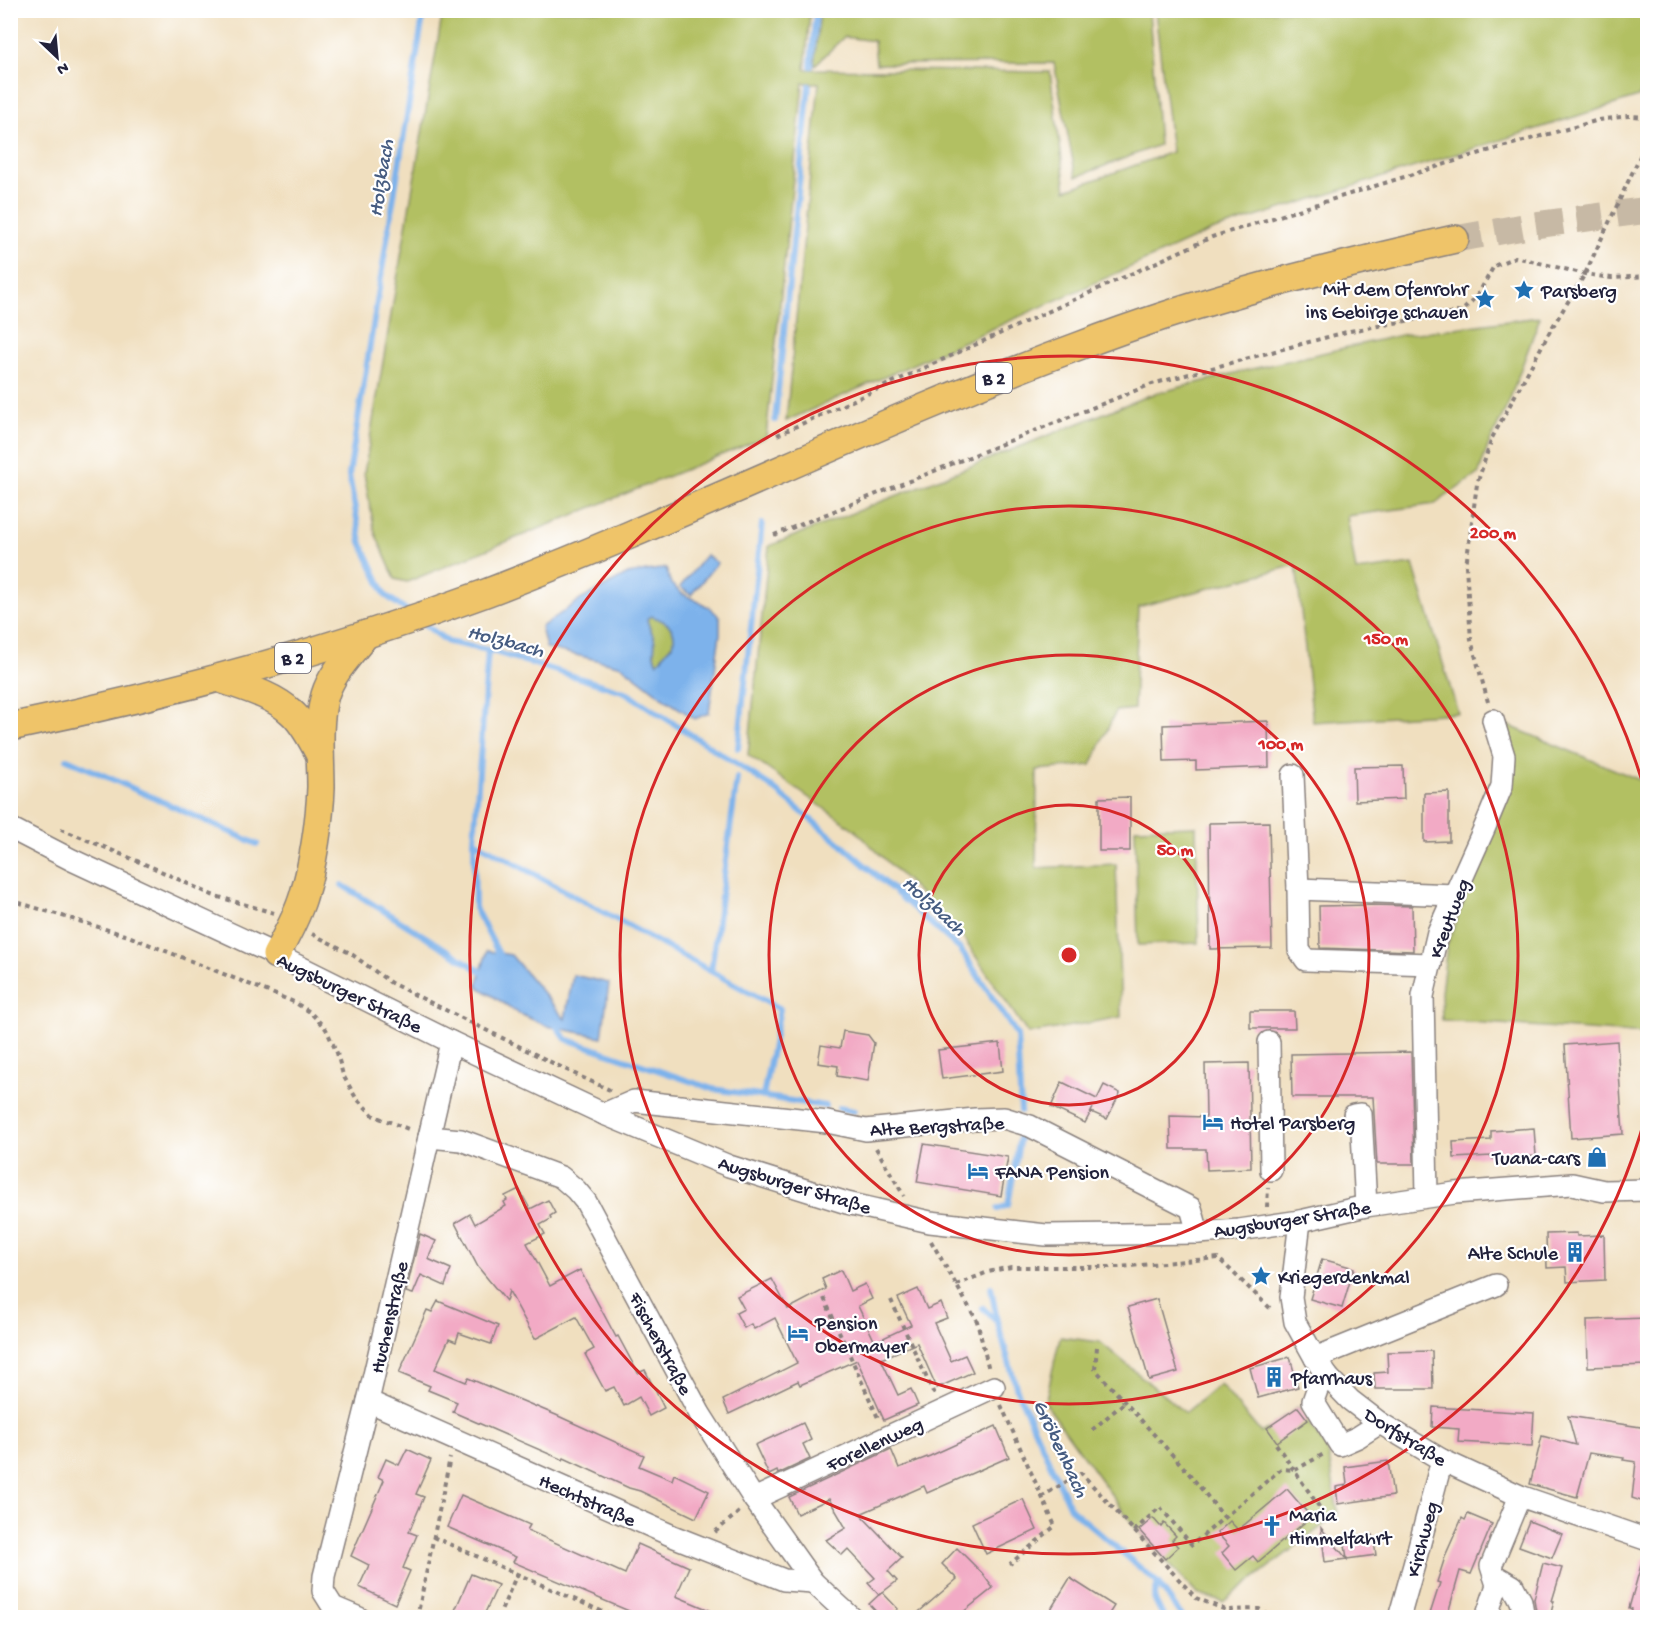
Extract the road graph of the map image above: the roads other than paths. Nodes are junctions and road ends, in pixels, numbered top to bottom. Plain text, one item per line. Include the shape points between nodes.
1 (1455, 239) tunnel mouth
2 (377, 631) junction
3 (218, 678) junction
4 (1493, 720) road end
5 (10, 727) edge
6 (320, 755) junction
7 (1293, 775) dead end
8 (10, 828) edge
9 (1298, 889) junction
10 (1455, 895) junction
11 (276, 955) junction
12 (1431, 964) junction
13 (451, 1042) junction
14 (1269, 1042) dead end
15 (604, 1114) junction
16 (1354, 1115) dead end
17 (429, 1137) junction
18 (1271, 1170) dead end
19 (1647, 1190) edge
20 (1428, 1196) junction
21 (1366, 1206) junction
22 (1300, 1221) junction
23 (1198, 1233) junction
24 (1496, 1285) dead end
25 (1315, 1358) junction
26 (1328, 1377) junction
27 (994, 1387) dead end
28 (368, 1401) junction
29 (1380, 1423) junction
30 (1442, 1460) junction
31 (1520, 1496) junction
32 (754, 1499) junction
33 (1647, 1540) edge
34 (1494, 1575) junction
35 (813, 1582) junction
36 (359, 1617) edge
37 (852, 1617) edge
38 (1399, 1617) edge
39 (1486, 1617) edge
40 (1524, 1617) edge

1 - 2 main road, B 2 via 1255,288 1083,344 583,555
2 - 3 main road, B 2
2 - 6 main road via 337,672 325,695
3 - 5 main road, B 2
3 - 6 main road via 271,698 292,712
4 - 10 street, Kreutweg via 1504,756 1502,786
6 - 11 main road via 318,822 304,896
7 - 9 street
8 - 11 street, Augsburger Straße
9 - 10 street
9 - 12 street via 1299,950 1305,960
10 - 12 street, Kreutweg via 1438,932
11 - 13 street, Augsburger Straße
12 - 20 street, Kreutweg via 1423,996
13 - 15 street, Augsburger Straße
13 - 17 street, Huchenstraße
14 - 18 street via 1275,1117
15 - 23 street, Augsburger Straße via 729,1166 847,1203 930,1222 1046,1236
15 - 23 street, Alte Bergstraße via 634,1101 827,1122 866,1130 1004,1118 1030,1126 1191,1208
16 - 21 street via 1361,1114 1359,1166
17 - 28 street, Huchenstraße
17 - 32 street, Fischerstraße via 461,1140 561,1177 576,1190 700,1414
19 - 20 street, Augsburger Straße via 1604,1191 1572,1185
20 - 21 street, Augsburger Straße
21 - 22 street, Augsburger Straße
22 - 23 street, Augsburger Straße
22 - 25 street, Dorfstraße via 1290,1297 1295,1322
24 - 25 street
25 - 26 street, Dorfstraße
26 - 29 street, Dorfstraße
26 - 29 street via 1312,1401 1340,1445
27 - 32 street, Forellenweg
28 - 35 street, Hechtstraße via 698,1546 784,1580
28 - 36 street, Huchenstraße via 324,1576 324,1591 333,1606
29 - 30 street, Dorfstraße
30 - 31 street, Dorfstraße
30 - 38 street, Kirchweg
31 - 33 street, Dorfstraße
31 - 34 street via 1491,1566
32 - 35 street, Fischerstraße
34 - 39 street via 1497,1585
34 - 40 street via 1513,1586
35 - 37 street, Fischerstraße

